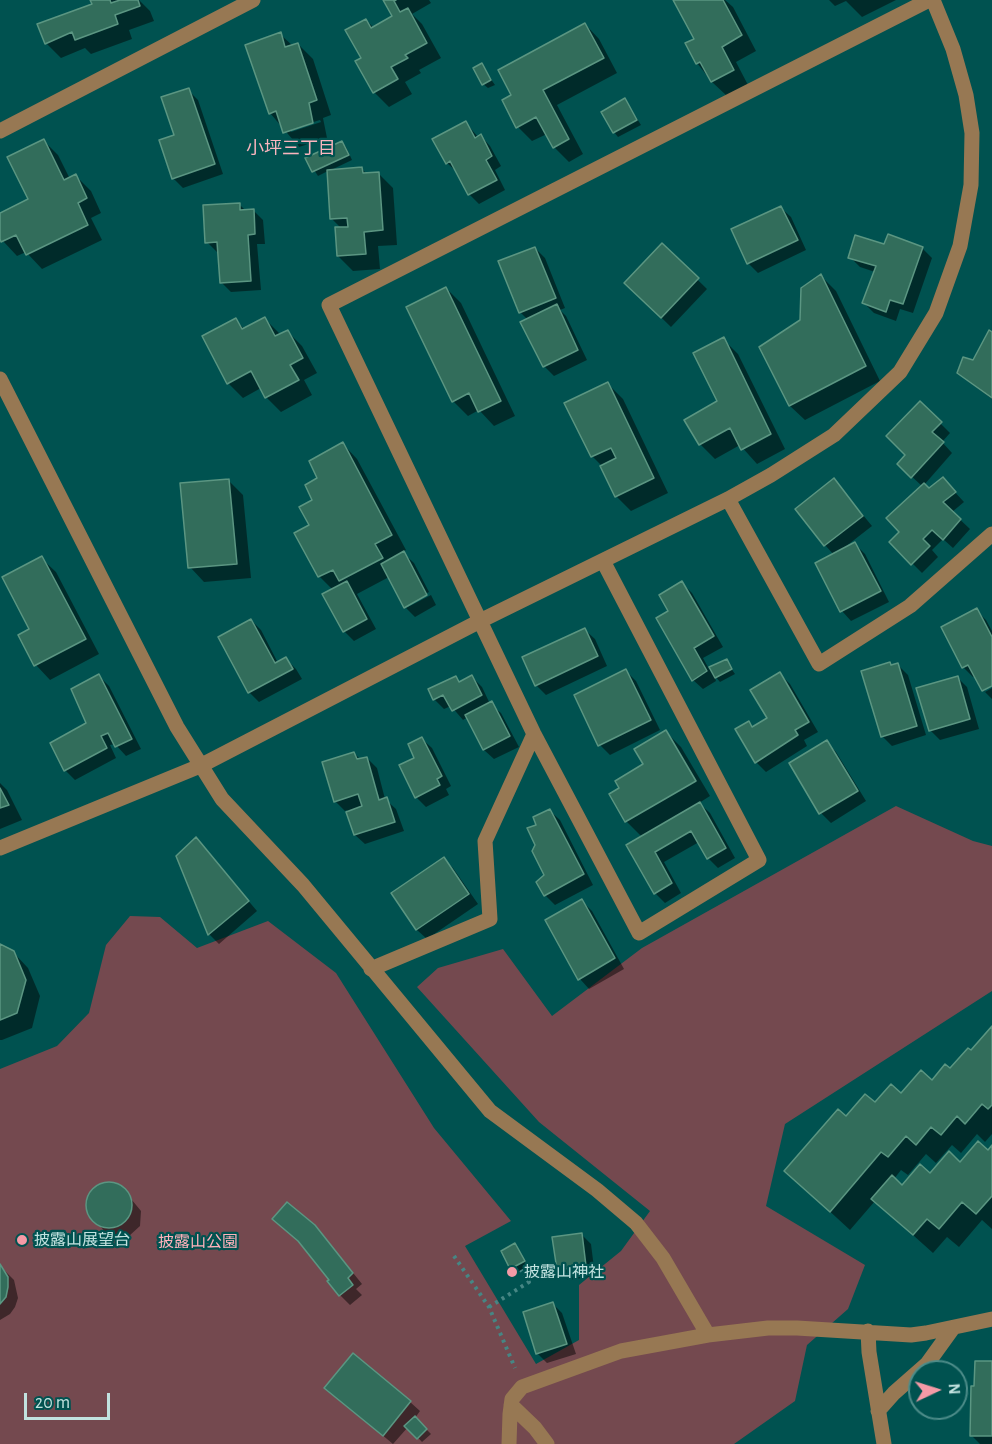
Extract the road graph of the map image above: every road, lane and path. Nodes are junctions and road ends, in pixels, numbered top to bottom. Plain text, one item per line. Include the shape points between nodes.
1 (254, 0) edge
2 (931, 0) edge
3 (0, 131) edge
4 (0, 380) edge
5 (728, 499) junction
6 (992, 534) edge
7 (603, 561) junction
8 (480, 621) junction
9 (534, 734) junction
10 (200, 766) junction
11 (0, 848) edge
12 (372, 969) junction
13 (454, 1256) dead end
14 (520, 1270) dead end
15 (489, 1307) junction
16 (992, 1319) edge
17 (953, 1328) junction
18 (868, 1331) junction
19 (708, 1335) junction
20 (522, 1387) junction
21 (511, 1405) junction
22 (878, 1411) junction
23 (510, 1444) edge
24 (547, 1444) edge
25 (884, 1444) edge

1 - 3 street
2 - 5 street via 953,49 972,133 971,185 960,246 936,313 900,372 834,435
2 - 8 street via 329,305
4 - 10 street
5 - 6 street via 819,664 910,606
5 - 7 street
7 - 8 street
7 - 9 street via 759,860 639,933
8 - 9 street
8 - 10 street
9 - 12 street via 485,841 490,919
10 - 11 street
10 - 12 street via 222,799 303,885
12 - 19 street via 490,1111 636,1223 663,1258
13 - 15 path
14 - 15 path via 529,1282
15 - 20 path
16 - 17 street
17 - 18 street via 910,1335
17 - 22 street via 927,1364
18 - 19 street via 768,1328
18 - 22 street
19 - 20 street via 621,1350
20 - 21 street
21 - 23 street
21 - 24 street
22 - 25 street

